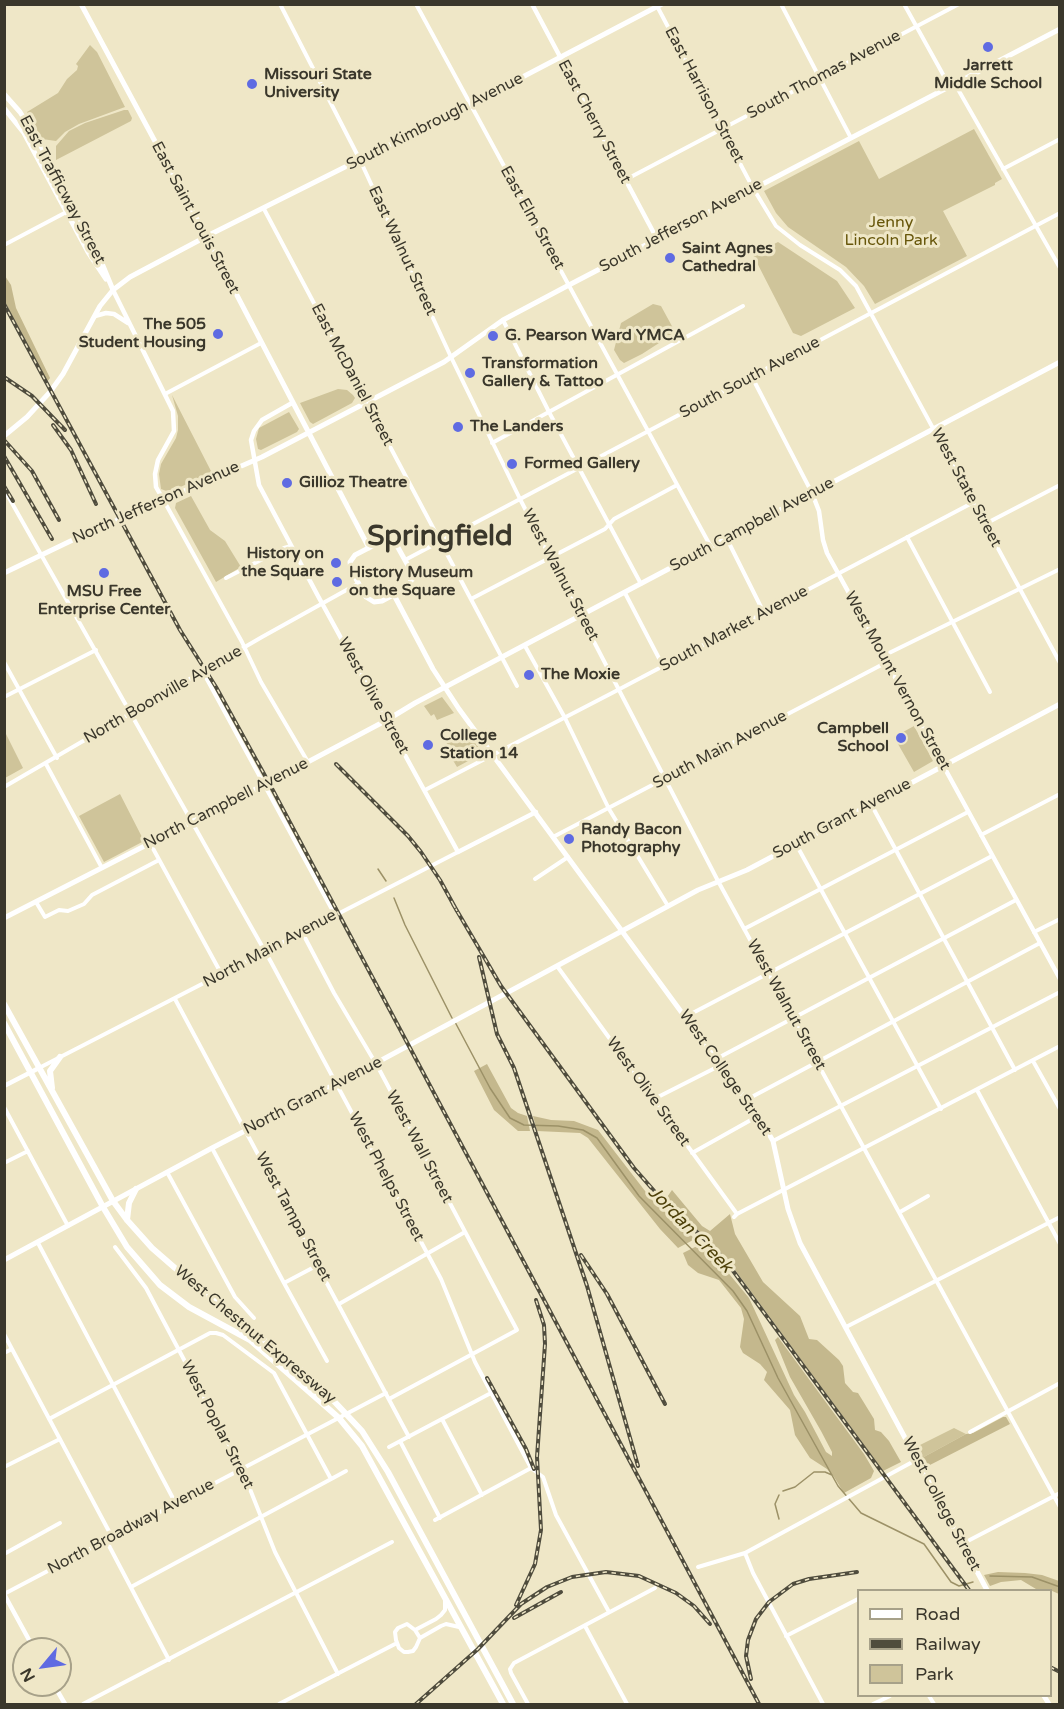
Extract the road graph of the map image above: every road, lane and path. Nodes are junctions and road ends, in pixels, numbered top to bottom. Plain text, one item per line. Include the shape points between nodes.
1 (81, 4) edge
2 (280, 4) edge
3 (416, 4) edge
4 (532, 4) edge
5 (780, 4) edge
6 (904, 4) edge
7 (959, 4) edge
8 (658, 5) edge
9 (916, 27) junction
10 (1059, 29) edge
11 (560, 58) junction
12 (820, 78) junction
13 (955, 84) junction
14 (4, 93) edge
15 (469, 105) junction
16 (4, 108) edge
17 (722, 128) junction
18 (851, 138) junction
19 (1059, 139) edge
20 (360, 160) junction
21 (1003, 169) junction
22 (625, 180) junction
23 (753, 188) junction
24 (74, 207) junction
25 (264, 209) junction
26 (67, 211) junction
27 (1059, 213) edge
28 (1036, 226) junction
29 (206, 236) junction
30 (657, 239) junction
31 (4, 245) edge
32 (1059, 268) edge
33 (569, 285) junction
34 (113, 290) junction
35 (743, 306) dead end
36 (872, 313) junction
37 (95, 316) junction
38 (503, 320) junction
39 (130, 325) junction
40 (261, 343) junction
41 (451, 357) junction
42 (1059, 362) edge
43 (617, 374) junction
44 (752, 377) junction
45 (165, 394) junction
46 (292, 403) junction
47 (365, 403) junction
48 (549, 412) junction
49 (934, 428) junction
50 (648, 432) junction
51 (308, 433) junction
52 (4, 436) edge
53 (492, 443) junction
54 (254, 461) junction
55 (580, 469) junction
56 (677, 485) junction
57 (1059, 485) edge
58 (4, 489) edge
59 (812, 493) junction
60 (520, 499) junction
61 (164, 501) junction
62 (974, 502) junction
63 (609, 524) junction
64 (986, 524) junction
65 (907, 537) junction
66 (727, 539) junction
67 (440, 542) junction
68 (291, 546) junction
69 (711, 547) junction
70 (369, 548) junction
71 (41, 555) junction
72 (551, 558) junction
73 (405, 560) junction
74 (1059, 569) edge
75 (4, 573) edge
76 (838, 574) junction
77 (226, 578) dead end
78 (359, 584) junction
79 (641, 584) junction
80 (1020, 590) junction
81 (626, 593) junction
82 (394, 595) junction
83 (471, 599) junction
84 (322, 603) junction
85 (764, 613) junction
86 (581, 616) junction
87 (952, 621) junction
88 (525, 646) junction
89 (244, 647) junction
90 (96, 650) junction
91 (883, 656) junction
92 (502, 658) junction
93 (4, 662) edge
94 (887, 662) junction
95 (1059, 663) edge
96 (663, 666) junction
97 (203, 672) junction
98 (517, 686) dead end
99 (445, 688) junction
100 (19, 689) junction
101 (619, 690) junction
102 (990, 692) dead end
103 (4, 697) edge
104 (1059, 704) edge
105 (133, 713) junction
106 (564, 718) junction
107 (387, 720) junction
108 (493, 754) junction
109 (57, 758) junction
110 (308, 762) junction
111 (46, 764) junction
112 (943, 766) junction
113 (665, 778) junction
114 (265, 784) junction
115 (4, 787) edge
116 (425, 790) junction
117 (1059, 794) edge
118 (871, 804) junction
119 (609, 809) junction
120 (536, 812) junction
121 (968, 812) junction
122 (193, 821) junction
123 (981, 835) junction
124 (553, 837) junction
125 (150, 843) junction
126 (796, 843) junction
127 (896, 849) junction
128 (458, 852) junction
129 (992, 856) junction
130 (568, 857) junction
131 (159, 860) junction
132 (102, 868) junction
133 (535, 879) dead end
134 (718, 881) junction
135 (821, 888) junction
136 (920, 894) junction
137 (1016, 900) junction
138 (36, 902) junction
139 (668, 906) junction
140 (335, 915) junction
141 (4, 918) edge
142 (1059, 919) edge
143 (744, 929) junction
144 (622, 931) junction
145 (302, 932) junction
146 (1034, 932) junction
147 (845, 933) junction
148 (944, 938) junction
149 (1040, 943) junction
150 (266, 952) junction
151 (554, 967) junction
152 (768, 973) junction
153 (222, 975) junction
154 (868, 977) junction
155 (1059, 979) edge
156 (968, 983) junction
157 (1059, 992) edge
158 (176, 999) junction
159 (4, 1004) edge
160 (685, 1017) junction
161 (792, 1017) junction
162 (893, 1021) junction
163 (4, 1023) edge
164 (992, 1027) junction
165 (1059, 1046) edge
166 (60, 1057) junction
167 (716, 1059) junction
168 (817, 1061) junction
169 (1033, 1061) junction
170 (721, 1065) junction
171 (917, 1065) junction
172 (39, 1068) junction
173 (1015, 1070) junction
174 (31, 1072) junction
175 (4, 1086) edge
176 (977, 1090) junction
177 (654, 1099) junction
178 (56, 1100) junction
179 (746, 1100) junction
180 (842, 1106) junction
181 (4, 1107) edge
182 (941, 1109) junction
183 (1059, 1109) edge
184 (758, 1116) junction
185 (246, 1130) junction
186 (773, 1141) junction
187 (212, 1148) junction
188 (865, 1148) junction
189 (28, 1151) junction
190 (692, 1153) junction
191 (4, 1163) edge
192 (167, 1172) junction
193 (136, 1189) junction
194 (784, 1191) junction
195 (928, 1196) dead end
196 (112, 1201) junction
197 (103, 1207) junction
198 (900, 1212) junction
199 (1059, 1217) edge
200 (127, 1220) junction
201 (1048, 1223) junction
202 (68, 1226) junction
203 (465, 1232) junction
204 (38, 1243) junction
205 (1059, 1244) edge
206 (115, 1247) dead end
207 (427, 1253) junction
208 (4, 1260) edge
209 (318, 1265) junction
210 (937, 1280) junction
211 (284, 1283) junction
212 (339, 1304) junction
213 (254, 1318) dead end
214 (845, 1328) junction
215 (4, 1334) edge
216 (12, 1349) junction
217 (178, 1349) junction
218 (4, 1353) edge
219 (472, 1353) junction
220 (327, 1361) dead end
221 (1059, 1383) edge
222 (114, 1385) junction
223 (386, 1393) junction
224 (491, 1393) junction
225 (389, 1399) junction
226 (1008, 1411) junction
227 (347, 1414) junction
228 (339, 1418) junction
229 (49, 1419) junction
230 (442, 1419) junction
231 (970, 1432) dead end
232 (307, 1435) junction
233 (409, 1437) junction
234 (60, 1439) junction
235 (400, 1441) junction
236 (389, 1448) dead end
237 (916, 1460) junction
238 (4, 1467) edge
239 (531, 1468) junction
240 (242, 1469) junction
241 (346, 1472) dead end
242 (331, 1479) junction
243 (1059, 1493) edge
244 (482, 1495) junction
245 (1053, 1496) junction
246 (176, 1504) junction
247 (1059, 1507) edge
248 (260, 1517) junction
249 (440, 1518) junction
250 (435, 1521) dead end
251 (60, 1523) dead end
252 (112, 1537) junction
253 (106, 1540) junction
254 (392, 1542) dead end
255 (962, 1544) junction
256 (745, 1553) junction
257 (4, 1554) edge
258 (698, 1567) dead end
259 (131, 1587) junction
260 (655, 1588) dead end
261 (986, 1589) edge
262 (296, 1593) junction
263 (5, 1594) edge
264 (445, 1598) junction
265 (857, 1600) edge
266 (4, 1604) edge
267 (12, 1608) junction
268 (609, 1612) junction
269 (585, 1626) junction
270 (461, 1628) junction
271 (415, 1630) junction
272 (786, 1636) junction
273 (28, 1637) edge
274 (420, 1638) junction
275 (397, 1642) junction
276 (170, 1660) junction
277 (338, 1674) junction
278 (83, 1704) edge
279 (279, 1704) edge
280 (502, 1704) edge
281 (513, 1704) edge
282 (528, 1704) edge
283 (627, 1704) edge
284 (823, 1704) edge

1 - 29 main road, East Saint Louis Street
2 - 20 street, East Walnut Street
3 - 15 street, East Elm Street
4 - 11 street, East Cherry Street
5 - 12 street
6 - 9 street
7 - 9 street, South Thomas Avenue
8 - 11 main road, South Kimbrough Avenue
8 - 17 street, East Harrison Street
9 - 12 street, South Thomas Avenue
9 - 13 street via 945,78
10 - 13 main road, South Jefferson Avenue
11 - 15 main road, South Kimbrough Avenue
11 - 22 street, East Cherry Street
12 - 17 street, South Thomas Avenue
12 - 18 street
13 - 18 main road, South Jefferson Avenue
13 - 21 street
14 - 24 main road, East Trafficway Street via 36,137
15 - 20 main road, South Kimbrough Avenue
15 - 33 street, East Elm Street
16 - 26 main road, East Trafficway Street via 24,133
17 - 22 street, South Thomas Avenue
17 - 23 street, East Harrison Street
18 - 23 main road, South Jefferson Avenue
19 - 21 street
20 - 25 main road, South Kimbrough Avenue
20 - 41 street, East Walnut Street
21 - 28 street
22 - 30 street, East Cherry Street
23 - 30 main road, South Jefferson Avenue
23 - 36 street, East Harrison Street via 776,226 840,270 856,286
24 - 26 street
24 - 34 main road, East Trafficway Street
25 - 29 main road, South Kimbrough Avenue
25 - 47 street, East McDaniel Street
26 - 31 street
26 - 34 main road, East Trafficway Street
27 - 28 street, South South Avenue
28 - 32 street
28 - 36 street, South South Avenue
29 - 34 main road, South Kimbrough Avenue
29 - 40 main road, East Saint Louis Street
30 - 33 main road, South Jefferson Avenue
33 - 38 main road, South Jefferson Avenue
33 - 43 street, East Elm Street
34 - 37 main road
34 - 39 street, East Trafficway Street
35 - 43 street
36 - 44 street, South South Avenue
36 - 49 street, West State Street
37 - 39 street via 114,314
37 - 52 main road via 50,392
38 - 41 main road, South Jefferson Avenue
38 - 48 street
39 - 45 street, East Trafficway Street
40 - 45 street
40 - 46 main road, East Saint Louis Street
41 - 47 main road, South Jefferson Avenue
41 - 53 street, East Walnut Street
42 - 49 main road, South Campbell Avenue
43 - 48 street
43 - 50 street, East Elm Street
44 - 50 street, South South Avenue
44 - 59 street, West Mount Vernon Street
45 - 61 street, East Trafficway Street via 175,420 156,470 156,487
46 - 51 main road, East Saint Louis Street
46 - 54 street, West Olive Street via 255,428 251,440
47 - 51 main road, South Jefferson Avenue
47 - 67 street, East McDaniel Street
48 - 53 street
48 - 55 street
49 - 59 main road, South Campbell Avenue
49 - 62 street, West State Street
50 - 55 street, South South Avenue
50 - 56 street, East Elm Street
51 - 54 main road, North Jefferson Avenue
51 - 70 main road, East Saint Louis Street
53 - 60 street, East Walnut Street
54 - 61 main road, North Jefferson Avenue
54 - 68 street, West Olive Street via 259,485
55 - 60 street, South South Avenue
55 - 63 street
56 - 63 street
56 - 69 street, East Elm Street
57 - 64 street
58 - 71 street, West Phelps Street
59 - 66 main road, South Campbell Avenue
59 - 76 street, West Mount Vernon Street via 825,547
60 - 67 street, South South Avenue
60 - 72 street, West Walnut Street
61 - 71 main road, North Jefferson Avenue
61 - 89 street
62 - 64 street, West State Street
62 - 65 street, South Market Avenue
63 - 72 street
63 - 79 street
64 - 80 street, West State Street
65 - 76 street, South Market Avenue
65 - 87 street
66 - 69 main road, South Campbell Avenue
66 - 85 street
67 - 73 street, South South Avenue
67 - 83 street, East McDaniel Street
68 - 77 street
68 - 84 street, West Olive Street
69 - 79 main road, South Campbell Avenue
70 - 73 main road via 384,540 391,541
70 - 78 main road via 351,560
71 - 75 main road, North Jefferson Avenue
71 - 90 street, West Phelps Street
72 - 83 street
72 - 86 street, West Walnut Street
73 - 82 main road via 413,578 408,587
74 - 80 street
76 - 85 street, South Market Avenue
76 - 91 street, West Mount Vernon Street
78 - 82 main road via 374,602
78 - 84 street, North Boonville Avenue
79 - 81 main road, South Campbell Avenue
80 - 87 street
80 - 95 street, West State Street
81 - 86 main road, South Campbell Avenue
81 - 96 street
82 - 99 main road, West College Street
83 - 92 street, East McDaniel Street
84 - 89 street, North Boonville Avenue
84 - 107 street, West Olive Street
85 - 96 street, South Market Avenue
86 - 88 main road, South Campbell Avenue
86 - 101 street, West Walnut Street
87 - 91 street
87 - 102 street
88 - 92 main road, South Campbell Avenue
88 - 106 street
89 - 97 street, North Boonville Avenue
89 - 110 street
90 - 100 street
90 - 105 street, West Phelps Street
91 - 94 street, West Mount Vernon Street
92 - 98 street, East McDaniel Street
92 - 99 main road, South Campbell Avenue
93 - 100 street
94 - 112 street, West Mount Vernon Street
94 - 113 street, South Main Avenue
96 - 101 street, South Market Avenue
97 - 105 street, North Boonville Avenue
97 - 114 street
99 - 107 main road, North Campbell Avenue
99 - 108 main road, West College Street
100 - 103 street
100 - 109 street
101 - 106 street, South Market Avenue
101 - 113 street, West Walnut Street
104 - 112 main road, South Grant Avenue
105 - 109 street, North Boonville Avenue
105 - 122 street, West Phelps Street
106 - 108 street, South Market Avenue
106 - 119 street
107 - 110 main road, North Campbell Avenue
107 - 116 street, West Olive Street
108 - 116 street, South Market Avenue
108 - 120 main road, West College Street
109 - 111 street, North Boonville Avenue
110 - 114 main road, North Campbell Avenue
111 - 115 street, North Boonville Avenue
111 - 132 street
112 - 118 main road, South Grant Avenue
112 - 121 street, West Mount Vernon Street
113 - 119 street, South Main Avenue
113 - 134 street, West Walnut Street
114 - 122 main road, North Campbell Avenue
114 - 140 street
116 - 128 street, West Olive Street
117 - 123 street
118 - 126 main road, South Grant Avenue
118 - 127 street
119 - 124 street, South Main Avenue
119 - 139 street
120 - 124 main road, West College Street
120 - 128 street, North Main Avenue
121 - 123 street, West Mount Vernon Street
121 - 127 street
122 - 125 main road, North Campbell Avenue
122 - 150 street, West Phelps Street
123 - 129 street, West Mount Vernon Street
124 - 130 main road, West College Street
125 - 131 street
125 - 132 main road, North Campbell Avenue
126 - 134 main road, South Grant Avenue
126 - 135 street
127 - 135 street
127 - 136 street
128 - 140 street, North Main Avenue
129 - 136 street
129 - 137 street, West Mount Vernon Street
130 - 133 street
130 - 144 main road, West College Street
131 - 138 street via 68,911 59,910 45,918
131 - 153 street
132 - 138 main road, North Campbell Avenue
134 - 139 main road, South Grant Avenue
134 - 143 street, West Walnut Street
135 - 143 street
135 - 147 street
136 - 147 street
136 - 148 street
137 - 146 street, West Mount Vernon Street
137 - 148 street
138 - 141 main road, North Campbell Avenue
139 - 144 main road, South Grant Avenue
140 - 145 street, North Main Avenue
142 - 146 street
143 - 152 street, West Walnut Street
144 - 151 main road, North Grant Avenue
144 - 160 main road, West College Street
145 - 150 street, North Main Avenue
145 - 203 street, West Wall Street
146 - 149 street, West Mount Vernon Street
147 - 152 street
147 - 154 street
148 - 154 street
148 - 156 street
149 - 155 street, West Mount Vernon Street
149 - 156 street
150 - 153 street, North Main Avenue
150 - 207 street, West Phelps Street
151 - 177 street, West Olive Street
151 - 185 main road, North Grant Avenue
152 - 160 street
152 - 161 street, West Walnut Street
153 - 158 street, North Main Avenue
154 - 161 street
154 - 162 street
156 - 162 street
156 - 164 street
157 - 164 street
158 - 166 street, North Main Avenue
158 - 185 street, West Tampa Street
159 - 172 main road, West Chestnut Expressway
160 - 167 main road, West College Street
161 - 167 street
161 - 168 street, West Walnut Street
162 - 168 street
162 - 171 street
163 - 174 main road, West Chestnut Expressway
164 - 171 street
164 - 173 street
165 - 169 street
166 - 172 street, North Main Avenue
166 - 178 main road via 50,1074
167 - 170 main road, West College Street
168 - 179 street
168 - 180 street, West Walnut Street
169 - 173 street
169 - 183 street
170 - 177 street
170 - 179 main road, West College Street
171 - 180 street
171 - 182 street
172 - 174 street, North Main Avenue
172 - 178 main road, West Chestnut Expressway
173 - 176 street
174 - 175 street, North Main Avenue
174 - 197 main road, West Chestnut Expressway
176 - 182 street
176 - 201 street
177 - 190 street, West Olive Street
178 - 196 main road, West Chestnut Expressway
179 - 184 main road, West College Street
180 - 186 street
180 - 188 street, West Walnut Street
181 - 189 street
182 - 188 street
184 - 186 main road, West College Street
184 - 190 street
185 - 187 main road, North Grant Avenue
185 - 209 street, West Tampa Street
186 - 194 main road, West College Street
187 - 192 main road, North Grant Avenue
187 - 211 street
188 - 194 street
188 - 198 street, West Walnut Street
189 - 191 street
189 - 202 street
190 - 194 street, West Olive Street via 735,1215
192 - 193 main road, North Grant Avenue
192 - 213 street via 235,1297
193 - 196 main road, North Grant Avenue
193 - 200 main road
194 - 214 main road, West College Street via 800,1243
195 - 198 street
196 - 197 main road, North Grant Avenue
196 - 200 main road, West Chestnut Expressway
197 - 202 main road, North Grant Avenue
197 - 228 main road, West Chestnut Expressway via 127,1247 160,1285 189,1307 250,1340
198 - 210 street, West Walnut Street
199 - 201 street
200 - 227 main road, West Chestnut Expressway via 175,1268 316,1382
201 - 205 street
201 - 210 street
202 - 204 main road, North Grant Avenue
203 - 207 street
203 - 219 street, West Wall Street via 517,1330
204 - 208 main road, North Grant Avenue
204 - 222 street
206 - 217 street, West Poplar Street via 146,1287
207 - 212 street
207 - 219 street, West Phelps Street
209 - 211 street
209 - 212 street, West Tampa Street
210 - 214 street
210 - 226 street, West Walnut Street
211 - 220 street
212 - 223 street, West Tampa Street
214 - 237 main road, West College Street
215 - 216 street
216 - 218 street
216 - 229 street
217 - 222 street
217 - 232 street via 210,1333 223,1335 274,1373
217 - 240 street, West Poplar Street
219 - 224 street, West Phelps Street
219 - 225 street
221 - 226 street
222 - 229 street
222 - 246 street
223 - 225 street, West Tampa Street
223 - 227 street, North Broadway Avenue
224 - 230 street
224 - 239 street, West Phelps Street
225 - 233 street, West Tampa Street
226 - 231 street
226 - 245 street, West Walnut Street
227 - 228 street, North Broadway Avenue
227 - 281 main road, West Chestnut Expressway via 388,1472
228 - 232 street, North Broadway Avenue
228 - 264 main road, West Chestnut Expressway via 367,1455
229 - 234 street
230 - 233 street
230 - 244 street
232 - 240 street, North Broadway Avenue
232 - 242 street
233 - 235 street
234 - 238 street
234 - 252 street
235 - 236 street
235 - 249 street
237 - 255 main road, West College Street
237 - 256 street
239 - 244 street
239 - 268 street, West Phelps Street via 543,1477 556,1515
240 - 246 street, North Broadway Avenue
240 - 248 street, West Poplar Street
241 - 242 street
242 - 248 street
243 - 245 street
244 - 249 street
245 - 247 street, West Walnut Street
245 - 255 street
246 - 252 street, North Broadway Avenue
248 - 259 street
248 - 262 street, West Poplar Street
249 - 250 street
251 - 257 street
252 - 253 street, North Broadway Avenue
253 - 259 street
253 - 263 street, North Broadway Avenue
254 - 262 street
255 - 261 main road, West College Street
256 - 258 street
256 - 272 street
259 - 276 street
260 - 268 street
262 - 276 street
262 - 277 street, West Poplar Street
263 - 267 street
264 - 270 main road, West Chestnut Expressway
264 - 271 street via 441,1615
265 - 272 street
266 - 267 street
267 - 273 street
268 - 269 street
269 - 282 street via 512,1665 511,1673
269 - 283 street
270 - 274 street via 446,1624
270 - 280 main road, West Chestnut Expressway
271 - 274 street
271 - 275 street via 407,1624 398,1628
272 - 284 street
274 - 275 street via 413,1651 408,1652
275 - 277 street
276 - 278 street
277 - 279 street

